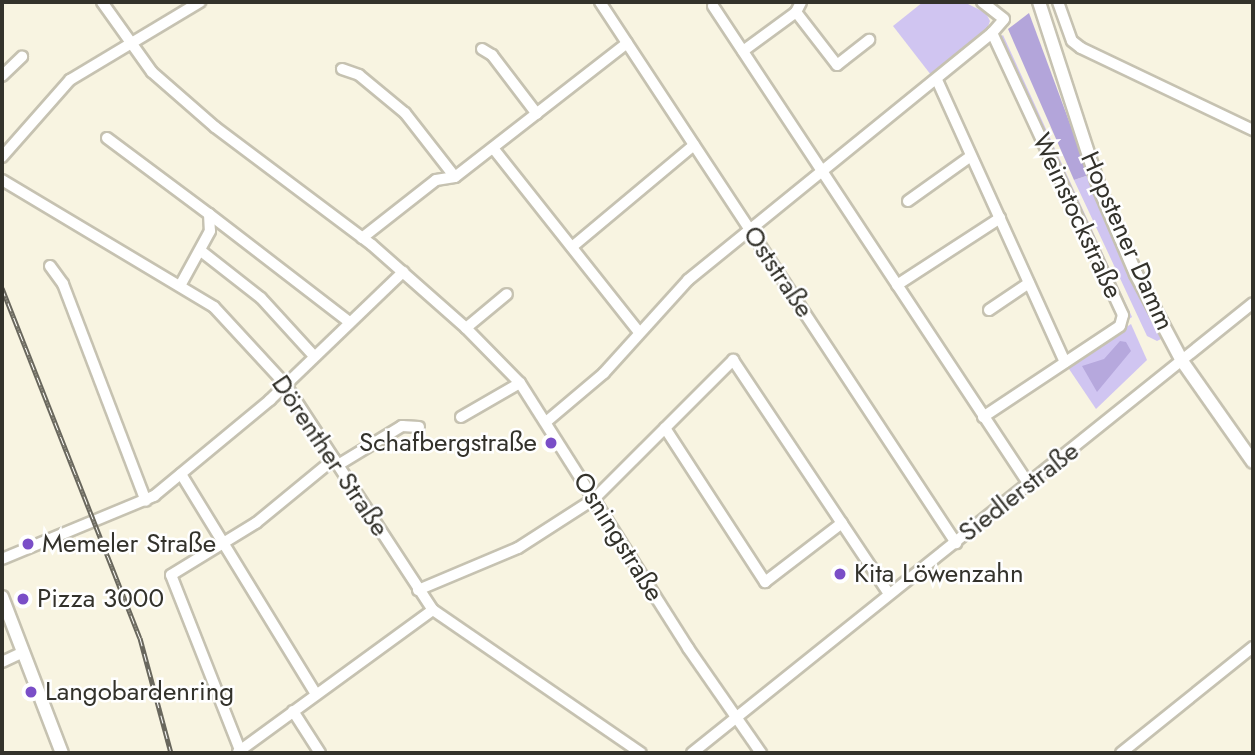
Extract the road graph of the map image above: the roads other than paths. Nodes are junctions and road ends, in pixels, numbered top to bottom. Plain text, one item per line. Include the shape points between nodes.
1 (102, 2) edge
2 (200, 2) edge
3 (600, 2) edge
4 (801, 2) edge
5 (982, 2) edge
6 (1039, 2) edge
7 (1058, 2) edge
8 (713, 6) dead end
9 (796, 12) junction
10 (992, 33) junction
11 (131, 40) junction
12 (869, 40) dead end
13 (627, 43) junction
14 (482, 49) dead end
15 (743, 51) junction
16 (22, 57) dead end
17 (342, 69) dead end
18 (2, 76) edge
19 (937, 80) junction
20 (537, 114) junction
21 (1253, 130) edge
22 (107, 138) dead end
23 (694, 145) junction
24 (493, 148) junction
25 (971, 156) junction
26 (2, 157) edge
27 (822, 170) junction
28 (455, 177) junction
29 (2, 180) edge
30 (908, 201) dead end
31 (209, 214) junction
32 (1000, 218) junction
33 (749, 229) junction
34 (362, 238) junction
35 (572, 247) junction
36 (201, 251) junction
37 (51, 265) dead end
38 (403, 272) junction
39 (1029, 283) junction
40 (181, 284) junction
41 (897, 285) junction
42 (507, 294) dead end
43 (1253, 303) edge
44 (989, 310) dead end
45 (348, 321) junction
46 (466, 327) junction
47 (639, 332) junction
48 (313, 355) junction
49 (1182, 361) junction
50 (1065, 362) junction
51 (520, 383) junction
52 (285, 384) junction
53 (983, 416) junction
54 (461, 417) dead end
55 (546, 422) junction
56 (419, 427) dead end
57 (665, 428) junction
58 (336, 462) junction
59 (1253, 463) edge
60 (181, 474) junction
61 (1028, 483) junction
62 (594, 499) junction
63 (146, 501) junction
64 (842, 523) junction
65 (226, 541) junction
66 (956, 543) junction
67 (2, 559) edge
68 (418, 590) junction
69 (889, 594) junction
70 (2, 597) edge
71 (433, 610) junction
72 (1253, 648) edge
73 (23, 652) junction
74 (2, 662) edge
75 (316, 694) junction
76 (293, 711) junction
77 (737, 716) junction
78 (238, 752) edge
79 (62, 753) edge
80 (320, 753) edge
81 (641, 753) edge
82 (692, 753) edge
83 (761, 753) edge
84 (1121, 753) edge

1 - 11 street, Osningstraße
2 - 11 street
3 - 13 street, Oststraße
4 - 9 street
5 - 10 street, Weinstockstraße via 1003,19
6 - 49 main road, Hopstener Damm via 1100,190 1136,274
7 - 21 street via 1072,41 1081,48
8 - 15 street
9 - 12 street via 837,65
9 - 15 street
10 - 19 street
10 - 50 street, Weinstockstraße via 1123,315 1120,326
11 - 26 street via 70,80
11 - 34 street, Osningstraße via 152,72 215,127
13 - 20 street
13 - 23 street, Oststraße
14 - 20 street via 492,55
15 - 27 street
16 - 18 street
17 - 28 street via 359,75 405,113
19 - 25 street
19 - 27 street
20 - 24 street
22 - 31 street
23 - 33 street, Oststraße
23 - 35 street
24 - 28 street
24 - 35 street
25 - 30 street
25 - 32 street
27 - 33 street
27 - 41 street
28 - 34 street via 436,180
29 - 40 street, Dörenther Straße
31 - 36 street via 210,231
31 - 45 street
32 - 39 street
32 - 41 street
33 - 47 street via 688,280
33 - 66 street, Oststraße
34 - 38 street, Osningstraße
35 - 47 street
36 - 40 street
36 - 48 street via 261,298
37 - 63 street via 63,284
38 - 45 street
38 - 46 street, Osningstraße
39 - 44 street
39 - 50 street
40 - 52 street, Dörenther Straße via 214,307
41 - 53 street
42 - 46 street
43 - 49 street, Siedlerstraße
45 - 48 street
46 - 51 street, Osningstraße
47 - 55 street via 604,373
48 - 52 street
49 - 59 main road, Hopstener Damm
49 - 61 street, Siedlerstraße
50 - 53 street, Weinstockstraße
51 - 54 street
51 - 55 street, Osningstraße
52 - 58 street, Dörenther Straße
52 - 60 street
53 - 61 street
55 - 62 street, Osningstraße
56 - 58 street via 402,426
57 - 62 street
57 - 64 street via 765,582
57 - 64 street via 733,360
58 - 65 street
58 - 68 street, Dörenther Straße
60 - 63 street
60 - 65 street
61 - 66 street, Siedlerstraße
62 - 68 street via 518,548
62 - 77 street, Osningstraße
63 - 67 street
64 - 69 street
65 - 75 street
65 - 78 street via 171,575
66 - 69 street, Siedlerstraße
68 - 71 street, Dörenther Straße
69 - 77 street, Siedlerstraße
70 - 73 main road
71 - 75 street
71 - 81 street, Dörenther Straße
72 - 84 street
73 - 74 street
73 - 79 main road
75 - 76 street
76 - 78 street
76 - 80 street
77 - 82 street, Siedlerstraße
77 - 83 street, Osningstraße

